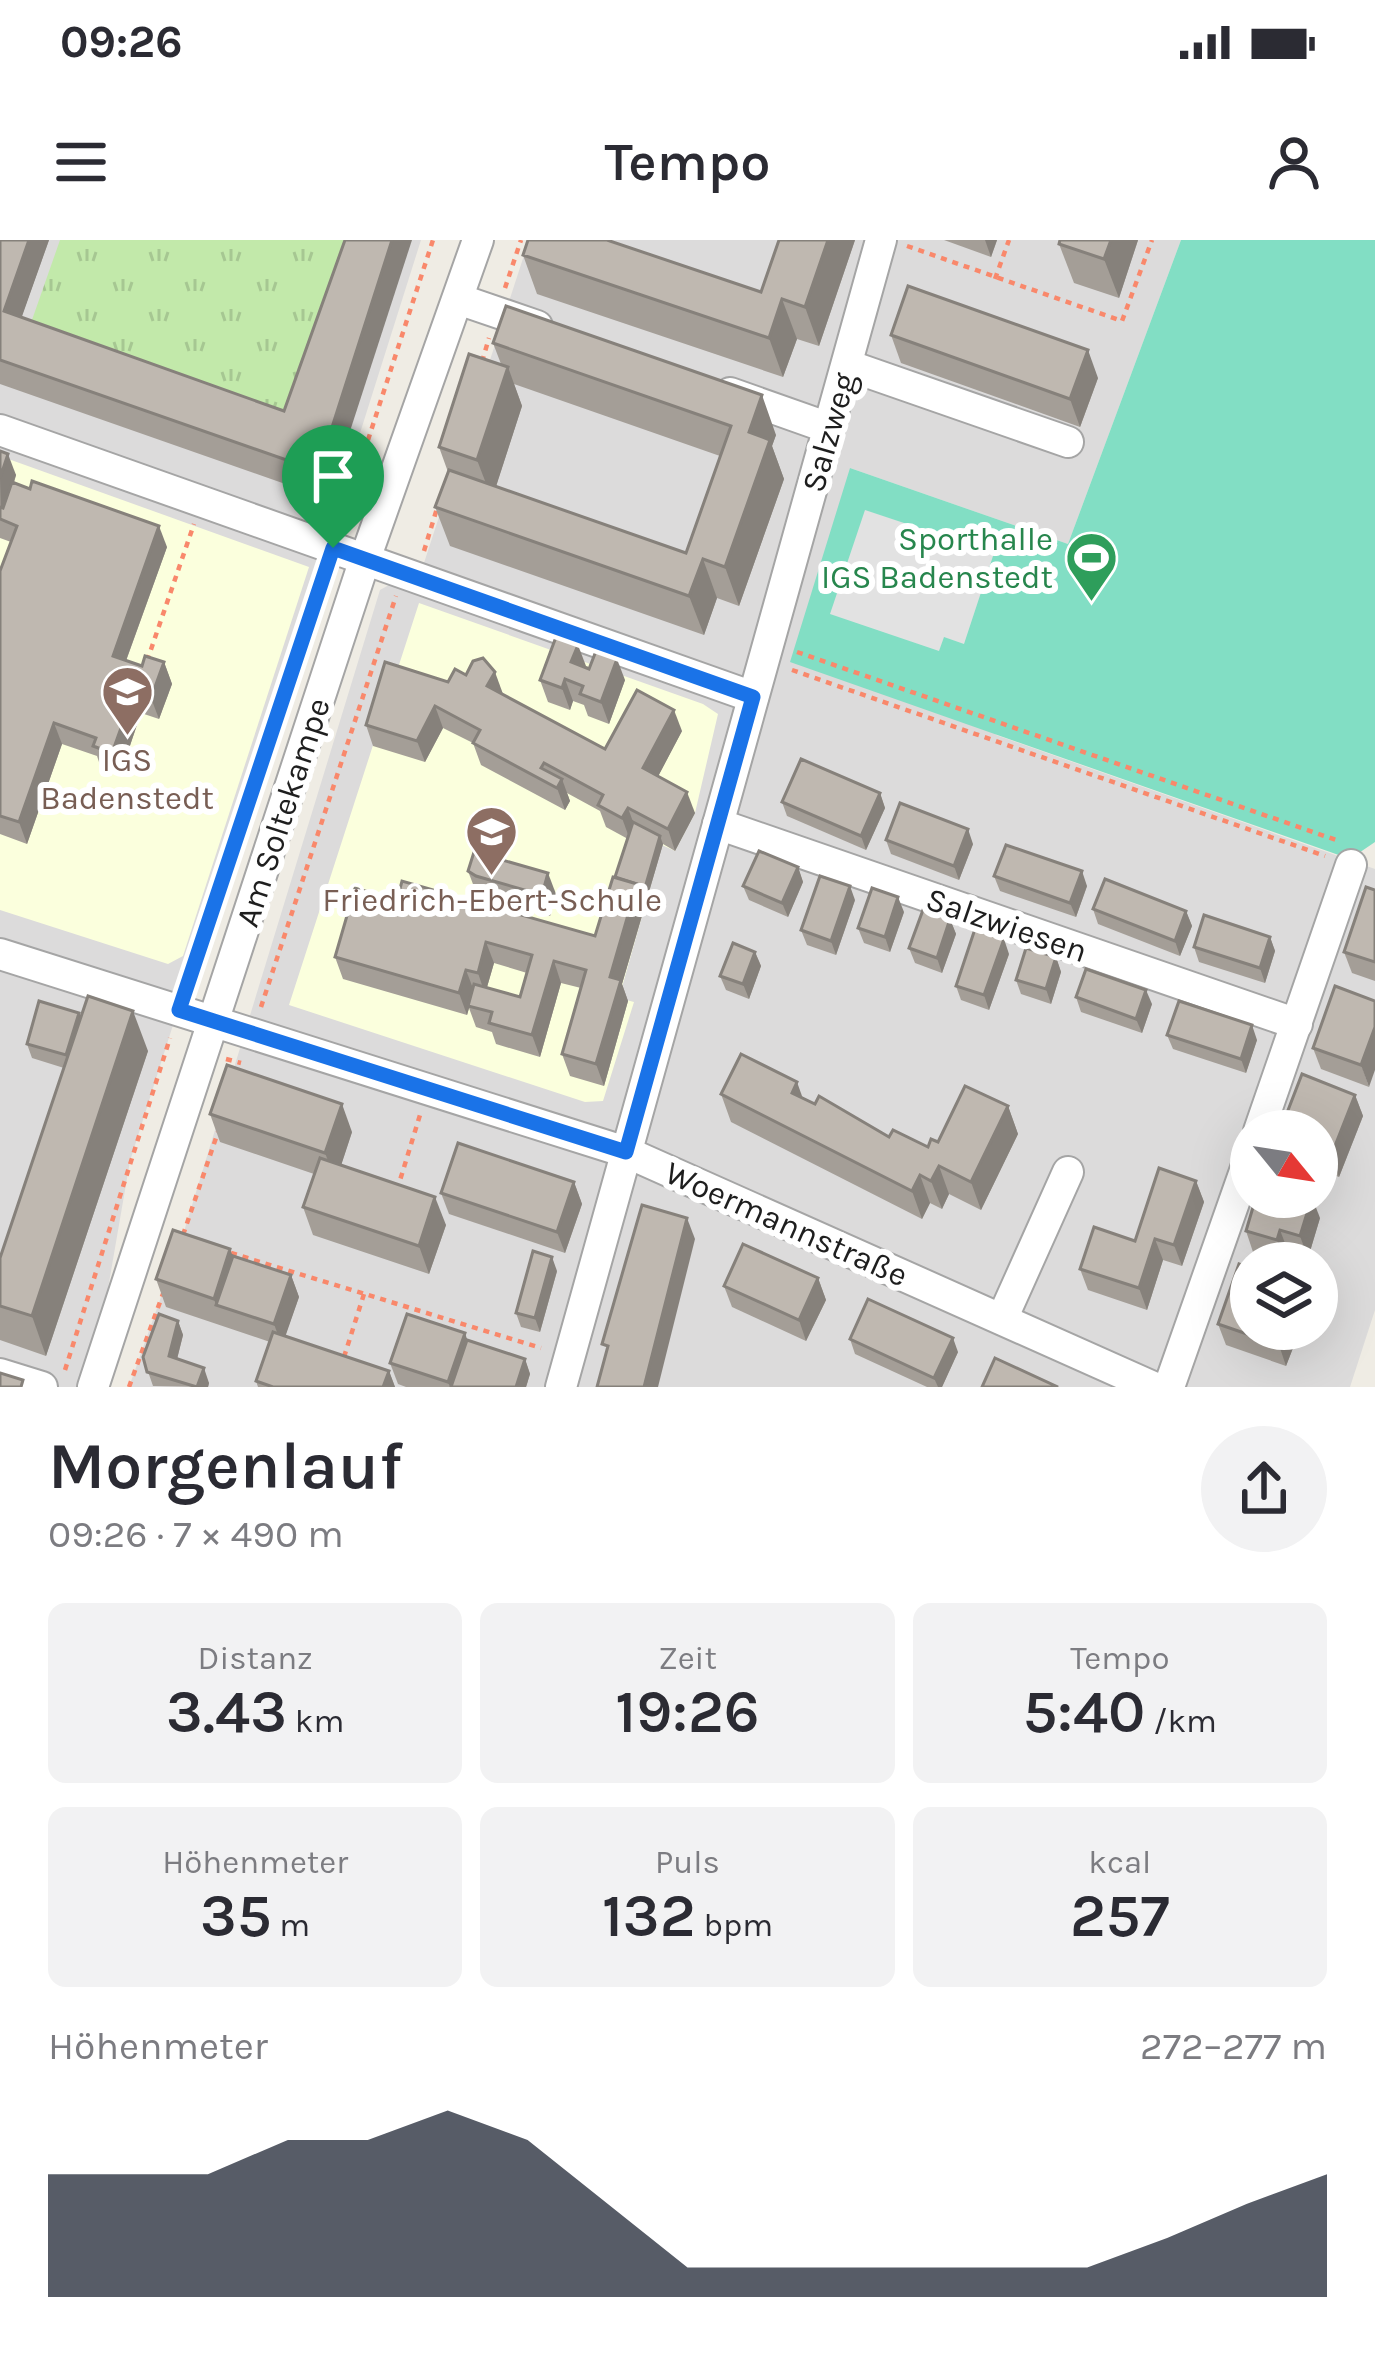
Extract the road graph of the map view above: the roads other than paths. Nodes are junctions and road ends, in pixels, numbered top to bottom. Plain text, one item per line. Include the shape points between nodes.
1 (478, 240) edge
2 (886, 240) edge
3 (458, 299) junction
4 (563, 336) edge
5 (848, 365) junction
6 (696, 382) edge
7 (829, 428) junction
8 (0, 430) edge
9 (1068, 442) dead end
10 (365, 559) junction
11 (753, 697) junction
12 (718, 824) junction
13 (1346, 854) road end
14 (0, 954) edge
15 (214, 1021) junction
16 (1297, 1024) junction
17 (1266, 1110) edge
18 (626, 1152) junction
19 (1068, 1172) dead end
20 (1230, 1214) edge
21 (1002, 1318) junction
22 (566, 1372) edge
23 (0, 1374) edge
24 (42, 1387) edge
25 (93, 1387) edge
26 (1153, 1387) edge
27 (1169, 1387) edge

1 - 3 street, Am Soltekampe
2 - 5 street, Salzweg
3 - 4 street
3 - 10 street, Am Soltekampe
5 - 7 street, Salzweg
5 - 9 street
6 - 7 street
7 - 11 street, Salzweg
8 - 10 street
10 - 11 street
10 - 15 street, Am Soltekampe
11 - 12 street, Salzweg
12 - 16 street, Salzwiesen
12 - 18 street, Salzweg
13 - 16 street
14 - 15 street, Woermannstraße
15 - 18 street, Woermannstraße
15 - 25 street, Am Soltekampe
16 - 17 street
18 - 21 street, Woermannstraße
18 - 22 street, Salzweg
19 - 21 street
20 - 27 street
21 - 26 street, Woermannstraße
23 - 24 street

